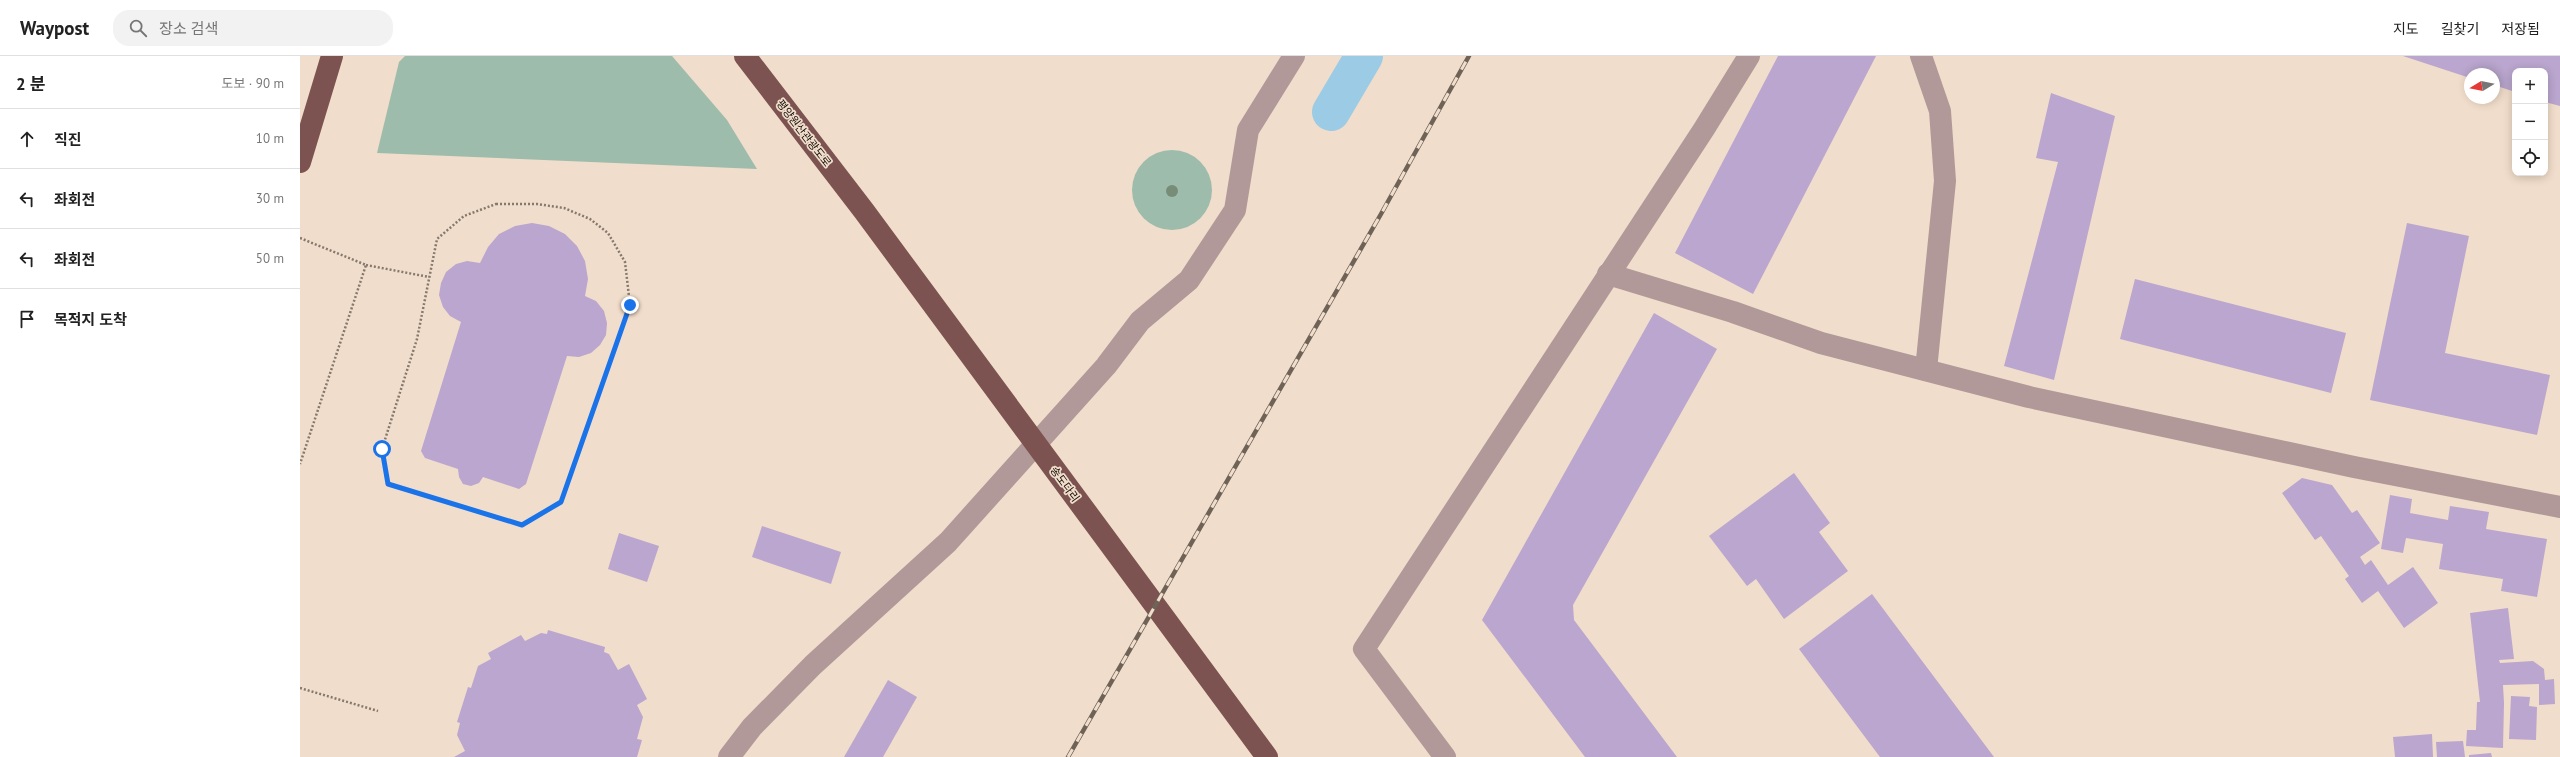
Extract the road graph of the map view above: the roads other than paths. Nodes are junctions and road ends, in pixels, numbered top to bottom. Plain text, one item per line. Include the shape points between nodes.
1 (332, 56) edge
2 (745, 56) edge
3 (1294, 56) edge
4 (1749, 56) edge
5 (1921, 56) edge
6 (300, 162) edge
7 (864, 210) joint
8 (1608, 274) junction
9 (1926, 370) junction
10 (2560, 507) edge
11 (729, 757) edge
12 (1267, 757) edge
13 (1445, 757) edge

1 - 6 highway
2 - 7 highway, 평양원산관광도로
3 - 11 street via 1248,130 1235,210 1189,280 1140,321 1106,366 948,542 813,665 752,727
4 - 8 street
5 - 9 street via 1940,111 1945,180
7 - 12 highway, 송도다리
8 - 9 street via 1733,312 1821,343
8 - 13 street via 1364,649
9 - 10 street via 2029,397 2354,467

